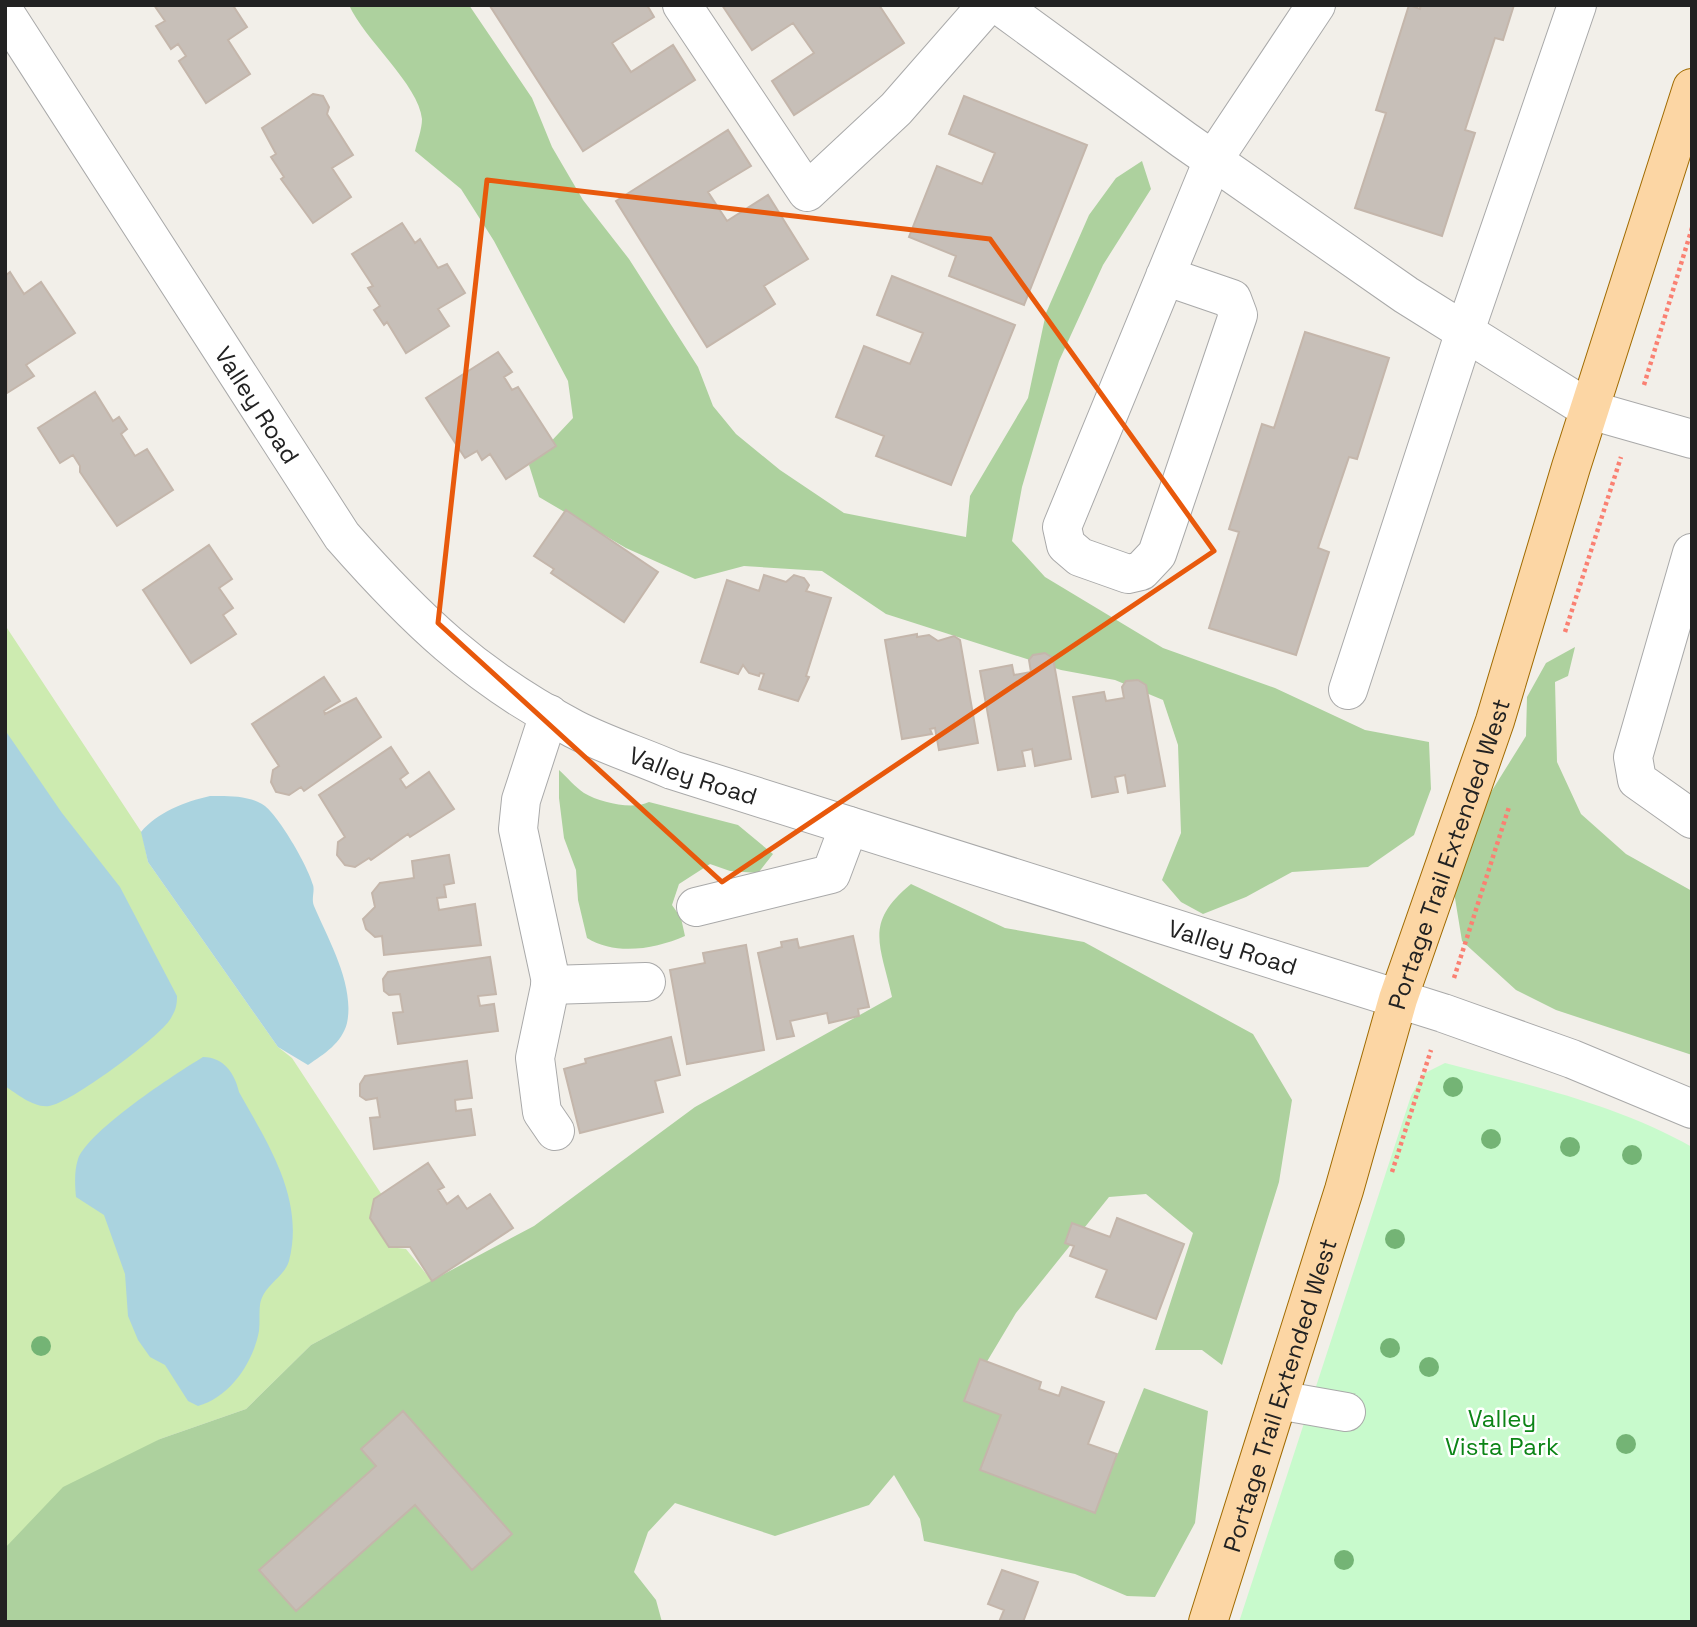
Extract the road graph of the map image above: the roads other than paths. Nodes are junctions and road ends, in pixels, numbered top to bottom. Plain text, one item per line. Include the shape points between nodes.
1 (682, 5) edge
2 (987, 5) edge
3 (999, 5) edge
4 (1315, 5) edge
5 (1577, 5) edge
6 (5, 13) edge
7 (1692, 88) edge
8 (1213, 160) junction
9 (1165, 276) junction
10 (1465, 331) junction
11 (1590, 410) junction
12 (1692, 439) edge
13 (1692, 553) edge
14 (1348, 690) dead end
15 (549, 713) junction
16 (1692, 820) edge
17 (849, 826) junction
18 (696, 907) dead end
19 (646, 982) dead end
20 (550, 985) junction
21 (1398, 999) junction
22 (1692, 1109) edge
23 (555, 1131) dead end
24 (1278, 1400) junction
25 (1346, 1412) dead end
26 (1208, 1622) edge

1 - 2 street via 807,192 896,109
3 - 8 street
4 - 8 street
5 - 10 street
6 - 15 street, Valley Road via 342,536 443,643
7 - 11 main road, Portage Trail Extended West
8 - 9 street
8 - 10 street
9 - 9 street via 1232,299 1238,315 1157,554 1141,572 1128,574 1080,557 1066,545 1062,527
10 - 11 street
10 - 14 street
11 - 12 street
11 - 21 main road, Portage Trail Extended West via 1495,721
13 - 16 street via 1633,757 1637,780
15 - 17 street, Valley Road via 575,729 672,770
15 - 20 street via 521,800 518,829
17 - 18 street via 831,874
17 - 21 street, Valley Road
19 - 20 street
20 - 23 street via 535,1058 542,1112
21 - 22 street, Valley Road via 1572,1059
21 - 24 main road, Portage Trail Extended West
24 - 25 street
24 - 26 main road, Portage Trail Extended West

